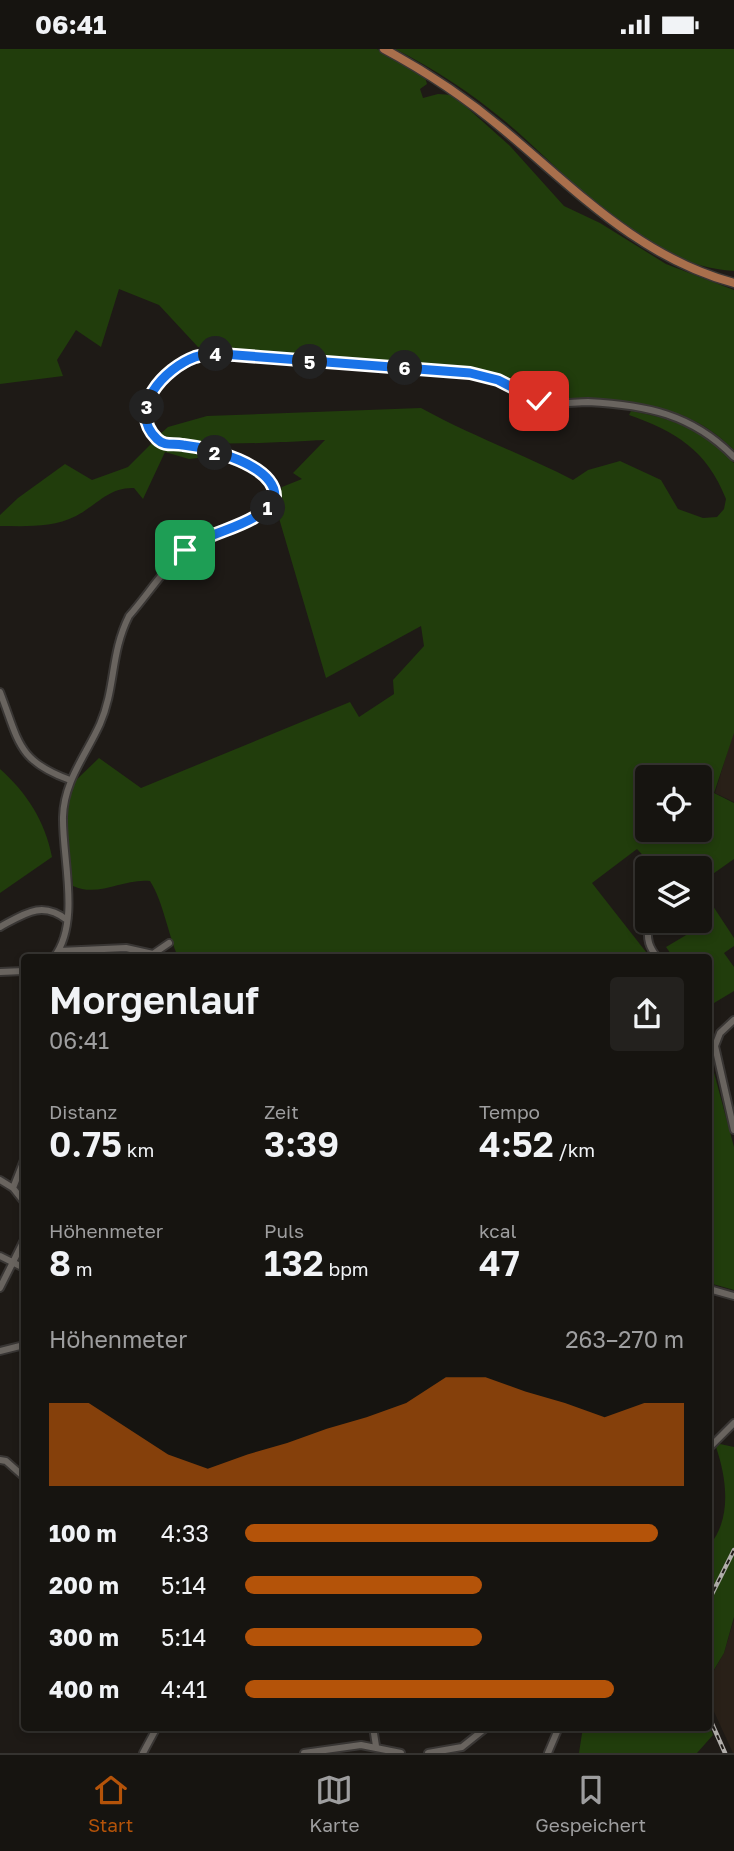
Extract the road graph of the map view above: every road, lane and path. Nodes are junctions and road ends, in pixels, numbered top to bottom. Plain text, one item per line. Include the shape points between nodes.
1 (384, 49) edge
2 (734, 283) edge
3 (734, 457) edge
4 (0, 692) edge
5 (70, 780) junction
6 (67, 920) junction
7 (0, 927) edge
8 (647, 933) edge
9 (169, 943) dead end
10 (57, 954) edge
11 (654, 954) edge
12 (21, 971) edge
13 (0, 972) edge
14 (734, 1020) edge
15 (712, 1044) edge
16 (734, 1130) edge
17 (21, 1168) edge
18 (0, 1180) edge
19 (13, 1188) junction
20 (21, 1198) edge
21 (21, 1248) edge
22 (0, 1256) edge
23 (15, 1262) junction
24 (21, 1266) edge
25 (0, 1286) edge
26 (712, 1290) edge
27 (734, 1296) edge
28 (21, 1346) edge
29 (0, 1351) edge
30 (734, 1423) edge
31 (712, 1445) edge
32 (0, 1460) edge
33 (21, 1474) edge
34 (155, 1731) edge
35 (374, 1731) edge
36 (482, 1731) edge
37 (557, 1731) edge
38 (376, 1746) junction
39 (350, 1750) edge
40 (143, 1753) edge
41 (304, 1753) edge
42 (401, 1753) edge
43 (428, 1753) edge
44 (548, 1753) edge

1 - 2 main road via 471,103 624,232 671,259
3 - 5 street via 697,425 666,413 620,405 539,401 486,376 222,354 195,357 167,375 148,396 153,434 167,445 185,445 246,463 268,475 275,496 261,515 216,531 185,550 130,616 115,651 101,722
4 - 5 street via 25,755 40,768
5 - 6 street via 63,817
6 - 7 street via 39,908
6 - 10 street
8 - 11 street
9 - 10 street via 153,954 126,948
12 - 13 street
14 - 15 street
15 - 16 street
17 - 19 street
18 - 19 street
19 - 20 street
21 - 23 street
22 - 23 street
23 - 24 street
23 - 25 street
26 - 27 street
28 - 29 street
30 - 31 street
32 - 33 street
34 - 40 street
35 - 38 street
36 - 43 street via 462,1747
37 - 44 street
38 - 39 street
38 - 42 street
39 - 41 street

